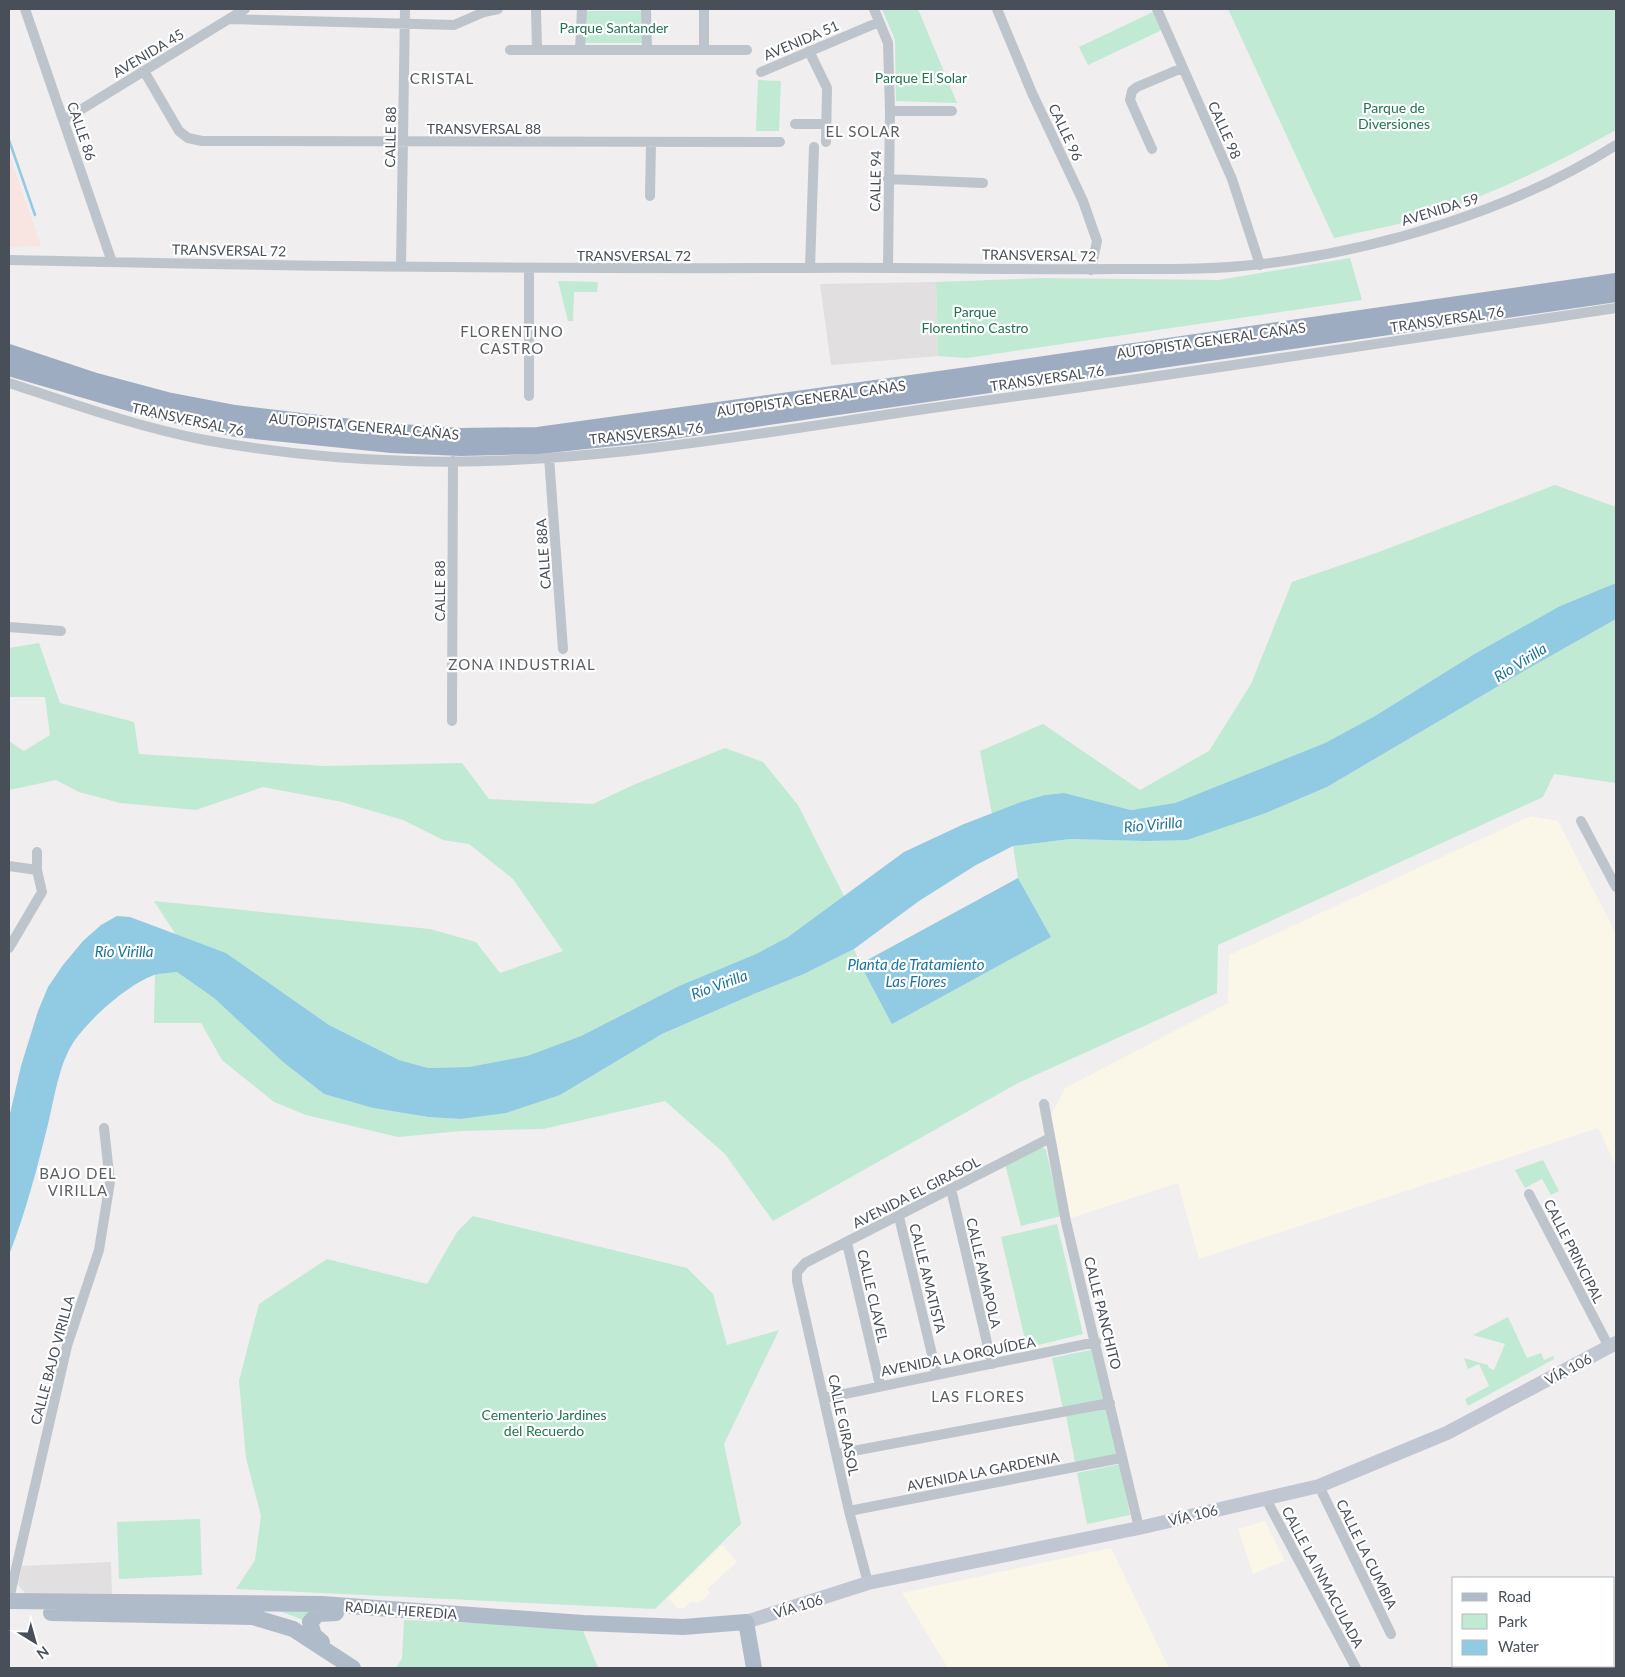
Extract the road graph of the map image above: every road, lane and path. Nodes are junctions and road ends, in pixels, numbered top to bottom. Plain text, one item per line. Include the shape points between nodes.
1 (25, 9) edge
2 (245, 9) edge
3 (406, 9) edge
4 (498, 9) edge
5 (536, 9) edge
6 (582, 9) edge
7 (646, 9) edge
8 (704, 9) edge
9 (874, 9) edge
10 (997, 9) edge
11 (1157, 9) edge
12 (229, 19) junction
13 (880, 22) junction
14 (406, 23) junction
15 (510, 50) dead end
16 (537, 50) junction
17 (580, 50) junction
18 (647, 50) junction
19 (704, 50) junction
20 (747, 50) dead end
21 (809, 52) junction
22 (1182, 68) junction
23 (144, 71) junction
24 (762, 72) dead end
25 (890, 111) junction
26 (952, 111) dead end
27 (64, 120) junction
28 (795, 124) dead end
29 (826, 124) junction
30 (404, 142) junction
31 (651, 142) junction
32 (780, 142) dead end
33 (826, 142) dead end
34 (1616, 145) edge
35 (814, 147) dead end
36 (1152, 149) dead end
37 (888, 179) junction
38 (983, 183) dead end
39 (650, 196) dead end
40 (9, 260) edge
41 (112, 262) junction
42 (1260, 265) junction
43 (401, 266) junction
44 (888, 267) junction
45 (529, 268) junction
46 (810, 268) junction
47 (1091, 270) junction
48 (1616, 281) edge
49 (1616, 294) edge
50 (1616, 308) edge
51 (9, 352) edge
52 (9, 368) edge
53 (9, 383) edge
54 (529, 396) dead end
55 (549, 457) junction
56 (453, 461) junction
57 (9, 627) edge
58 (61, 631) dead end
59 (563, 649) dead end
60 (452, 721) dead end
61 (1581, 821) dead end
62 (37, 852) dead end
63 (9, 866) edge
64 (37, 870) junction
65 (1616, 888) edge
66 (9, 948) edge
67 (1044, 1104) dead end
68 (104, 1128) dead end
69 (1050, 1138) junction
70 (951, 1189) junction
71 (1529, 1194) dead end
72 (899, 1217) junction
73 (847, 1243) junction
74 (797, 1272) joint
75 (1096, 1342) junction
76 (1612, 1345) edge
77 (992, 1364) junction
78 (937, 1374) junction
79 (880, 1385) junction
80 (825, 1398) junction
81 (1110, 1403) junction
82 (837, 1454) junction
83 (1122, 1458) junction
84 (1319, 1486) junction
85 (1266, 1499) junction
86 (849, 1511) junction
87 (1139, 1528) junction
88 (868, 1584) junction
89 (9, 1600) edge
90 (9, 1611) edge
91 (576, 1622) junction
92 (746, 1622) junction
93 (1391, 1634) dead end
94 (348, 1665) edge
95 (754, 1668) edge
96 (1356, 1668) edge

1 - 27 street, CALLE 86
2 - 12 street, AVENIDA 45
3 - 14 street, CALLE 88
4 - 14 street via 454,25
5 - 16 street
6 - 17 street
7 - 18 street
8 - 19 street
9 - 13 street, CALLE 94
10 - 47 street, CALLE 96 via 1092,225 1097,241
11 - 22 street, CALLE 98
12 - 14 street
12 - 23 street, AVENIDA 45
13 - 21 street, AVENIDA 51
13 - 25 street, CALLE 94 via 888,43
14 - 30 street, CALLE 88
15 - 16 street
16 - 17 street
17 - 18 street
18 - 19 street
19 - 20 street
21 - 24 street, AVENIDA 51
21 - 29 street via 827,88
22 - 36 street via 1132,92 1130,100
22 - 42 street, CALLE 98 via 1232,178
23 - 27 street, AVENIDA 45
23 - 30 street, TRANSVERSAL 88 via 179,131 202,142
25 - 26 street
25 - 37 street, CALLE 94
27 - 41 street, CALLE 86
28 - 29 street
29 - 33 street
30 - 31 street, TRANSVERSAL 88
30 - 43 street, CALLE 88
31 - 32 street, TRANSVERSAL 88
31 - 39 street
34 - 42 street, AVENIDA 59 via 1542,186 1482,212 1341,252
35 - 46 street
37 - 38 street
37 - 44 street, CALLE 94
40 - 41 street, TRANSVERSAL 72
41 - 43 street, TRANSVERSAL 72
42 - 47 street, TRANSVERSAL 72
43 - 45 street, TRANSVERSAL 72
44 - 46 street, TRANSVERSAL 72
44 - 47 street, TRANSVERSAL 72
45 - 46 street, TRANSVERSAL 72
45 - 54 street
48 - 51 highway, AUTOPISTA GENERAL CAÑAS via 538,435 460,436 385,431 235,413 167,400 96,381
49 - 52 highway, AUTOPISTA GENERAL CAÑAS via 662,433 538,446 461,448 392,445 236,429 123,403
50 - 55 street, TRANSVERSAL 76 via 652,448
53 - 56 street, TRANSVERSAL 76 via 124,420 206,440 285,451 406,461
55 - 56 street, TRANSVERSAL 76
55 - 59 street, CALLE 88A
56 - 60 street, CALLE 88
57 - 58 street
61 - 65 street
62 - 64 street
63 - 64 street
64 - 66 street via 42,892
67 - 69 street, CALLE PANCHITO
68 - 89 street, CALLE BAJO VIRILLA via 110,1182 99,1250 67,1346
69 - 70 street, AVENIDA EL GIRASOL
69 - 75 street, CALLE PANCHITO via 1066,1222
70 - 72 street, AVENIDA EL GIRASOL
70 - 77 street, CALLE AMAPOLA
71 - 76 street, CALLE PRINCIPAL
72 - 73 street, AVENIDA EL GIRASOL
72 - 78 street, CALLE AMATISTA
73 - 74 street, AVENIDA EL GIRASOL via 805,1263
73 - 79 street, CALLE CLAVEL
74 - 80 street, CALLE GIRASOL
75 - 77 street, AVENIDA LA ORQUÍDEA
75 - 81 street, CALLE PANCHITO
76 - 84 main road, VÍA 106 via 1447,1433
77 - 78 street, AVENIDA LA ORQUÍDEA
78 - 79 street, AVENIDA LA ORQUÍDEA
79 - 80 street, AVENIDA LA ORQUÍDEA
80 - 82 street, CALLE GIRASOL
81 - 82 street
81 - 83 street, CALLE PANCHITO
82 - 86 street, CALLE GIRASOL
83 - 86 street, AVENIDA LA GARDENIA
83 - 87 street, CALLE PANCHITO
84 - 85 main road, VÍA 106
84 - 93 street, CALLE LA CUMBIA
85 - 87 main road, VÍA 106
85 - 96 street, CALLE LA INMACULADA
86 - 88 street, CALLE GIRASOL
87 - 88 main road, VÍA 106
88 - 92 main road, VÍA 106
89 - 91 main road, RADIAL HEREDIA via 322,1604
90 - 94 main road via 253,1616 293,1629
91 - 92 main road, RADIAL HEREDIA via 702,1627
91 - 94 main road via 525,1623 326,1613 313,1617 310,1622 314,1635
92 - 95 main road

